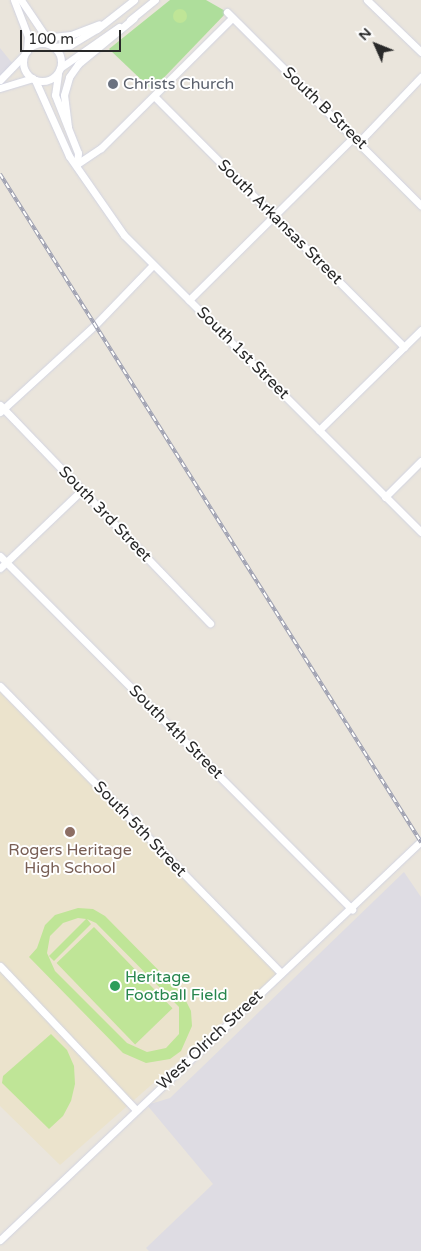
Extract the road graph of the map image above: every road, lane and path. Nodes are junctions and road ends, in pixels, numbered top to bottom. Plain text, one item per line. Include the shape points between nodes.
1 (14, 0) edge
2 (22, 0) edge
3 (134, 0) edge
4 (155, 0) edge
5 (368, 0) edge
6 (134, 18) junction
7 (109, 20) junction
8 (43, 34) junction
9 (53, 46) junction
10 (421, 52) edge
11 (26, 53) junction
12 (59, 71) junction
13 (421, 77) edge
14 (33, 79) junction
15 (0, 80) edge
16 (0, 88) edge
17 (155, 97) junction
18 (68, 127) junction
19 (356, 139) junction
20 (77, 164) junction
21 (421, 205) edge
22 (274, 217) junction
23 (153, 265) junction
24 (189, 300) junction
25 (421, 330) edge
26 (404, 347) junction
27 (1, 408) edge
28 (319, 430) junction
29 (421, 461) edge
30 (82, 490) junction
31 (385, 497) junction
32 (421, 532) edge
33 (0, 556) edge
34 (6, 562) junction
35 (0, 568) edge
36 (210, 623) dead end
37 (0, 686) edge
38 (421, 841) edge
39 (352, 909) junction
40 (0, 966) edge
41 (280, 972) junction
42 (136, 1110) junction
43 (0, 1240) edge

1 - 11 street via 28,36
2 - 8 street
3 - 7 street
4 - 6 street
5 - 10 street
6 - 12 street
6 - 18 street, South 1st Street via 78,64 69,77 64,95
7 - 8 street via 71,35 52,37
7 - 9 street via 70,44
8 - 9 street
9 - 11 street via 41,43
9 - 12 street via 61,56
11 - 14 street via 24,65
11 - 15 street
12 - 14 street via 50,80
12 - 18 street, South 1st Street via 55,95
13 - 19 street
14 - 16 street
14 - 20 street, South 1st Street via 64,147
17 - 19 street, South B Street via 230,15
17 - 20 street via 102,148
17 - 22 street, South Arkansas Street
18 - 20 street, South 1st Street via 78,153
19 - 21 street, South B Street
19 - 22 street
20 - 23 street, South 1st Street via 124,235
22 - 24 street
22 - 26 street, South Arkansas Street
23 - 24 street, South 1st Street
23 - 27 street via 95,324
24 - 28 street, South 1st Street
25 - 26 street
26 - 28 street
27 - 30 street, South 3rd Street
28 - 31 street, South 1st Street
29 - 31 street
30 - 34 street
30 - 36 street, South 3rd Street
31 - 32 street, South 1st Street
33 - 34 street, South 4th Street
34 - 35 street
34 - 39 street, South 4th Street
37 - 41 street, South 5th Street
38 - 39 street, West Olrich Street
39 - 41 street, West Olrich Street
40 - 42 street
41 - 42 street, West Olrich Street
42 - 43 street, West Olrich Street

